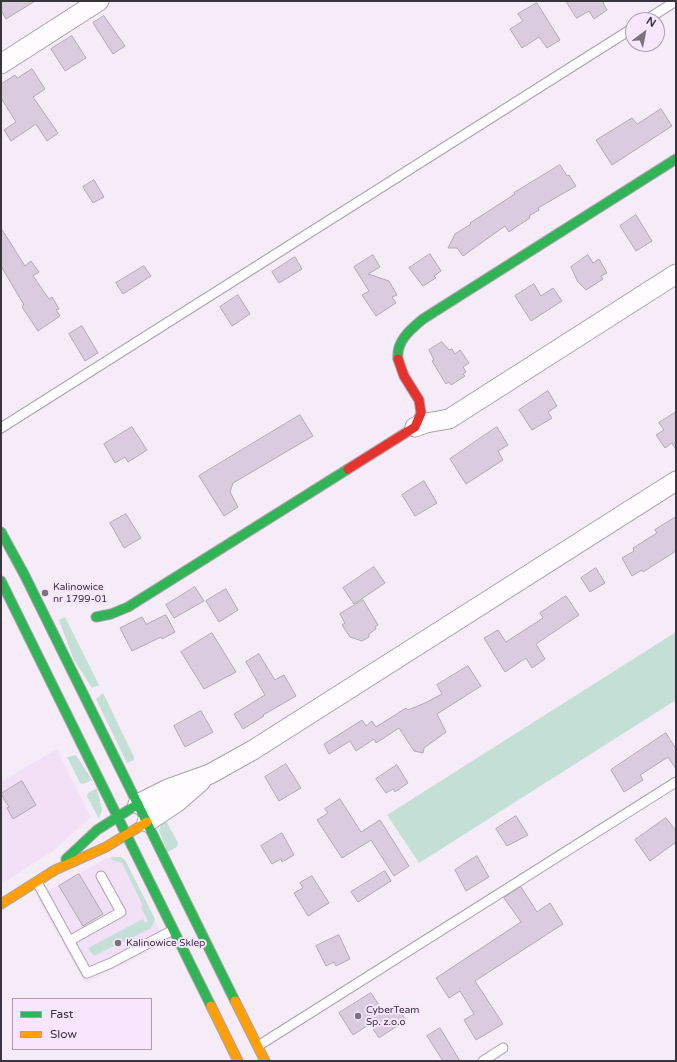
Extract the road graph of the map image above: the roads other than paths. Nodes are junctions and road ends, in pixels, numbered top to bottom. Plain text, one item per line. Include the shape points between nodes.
1 (99, 1) edge
2 (676, 1) edge
3 (659, 12) edge
4 (625, 33) edge
5 (1, 64) edge
6 (676, 159) edge
7 (676, 274) edge
8 (415, 427) junction
9 (1, 428) edge
10 (676, 481) edge
11 (1, 532) edge
12 (1, 581) edge
13 (96, 617) dead end
14 (210, 774) junction
15 (676, 782) edge
16 (138, 804) junction
17 (118, 817) junction
18 (148, 822) junction
19 (127, 835) junction
20 (55, 870) junction
21 (101, 876) dead end
22 (37, 882) junction
23 (1, 904) edge
24 (174, 930) junction
25 (69, 941) junction
26 (258, 1046) junction
27 (503, 1048) dead end
28 (238, 1061) edge
29 (265, 1061) edge
30 (483, 1061) edge

1 - 5 street
2 - 3 lane
4 - 9 lane
6 - 8 main road via 407,331 398,343 396,354 400,368 417,399 420,418
7 - 8 street via 450,419
8 - 13 main road via 128,607
10 - 14 street via 303,718
11 - 16 main road
12 - 17 main road
14 - 16 street via 168,788
14 - 18 street
15 - 26 lane
16 - 17 main road
16 - 18 main road
17 - 19 main road
17 - 20 main road via 81,844
18 - 19 main road
18 - 26 main road
19 - 20 main road
19 - 24 main road
20 - 22 main road
21 - 25 lane via 121,912
22 - 23 main road
22 - 25 lane
24 - 25 lane via 87,973
24 - 28 main road
26 - 29 main road
27 - 30 lane

